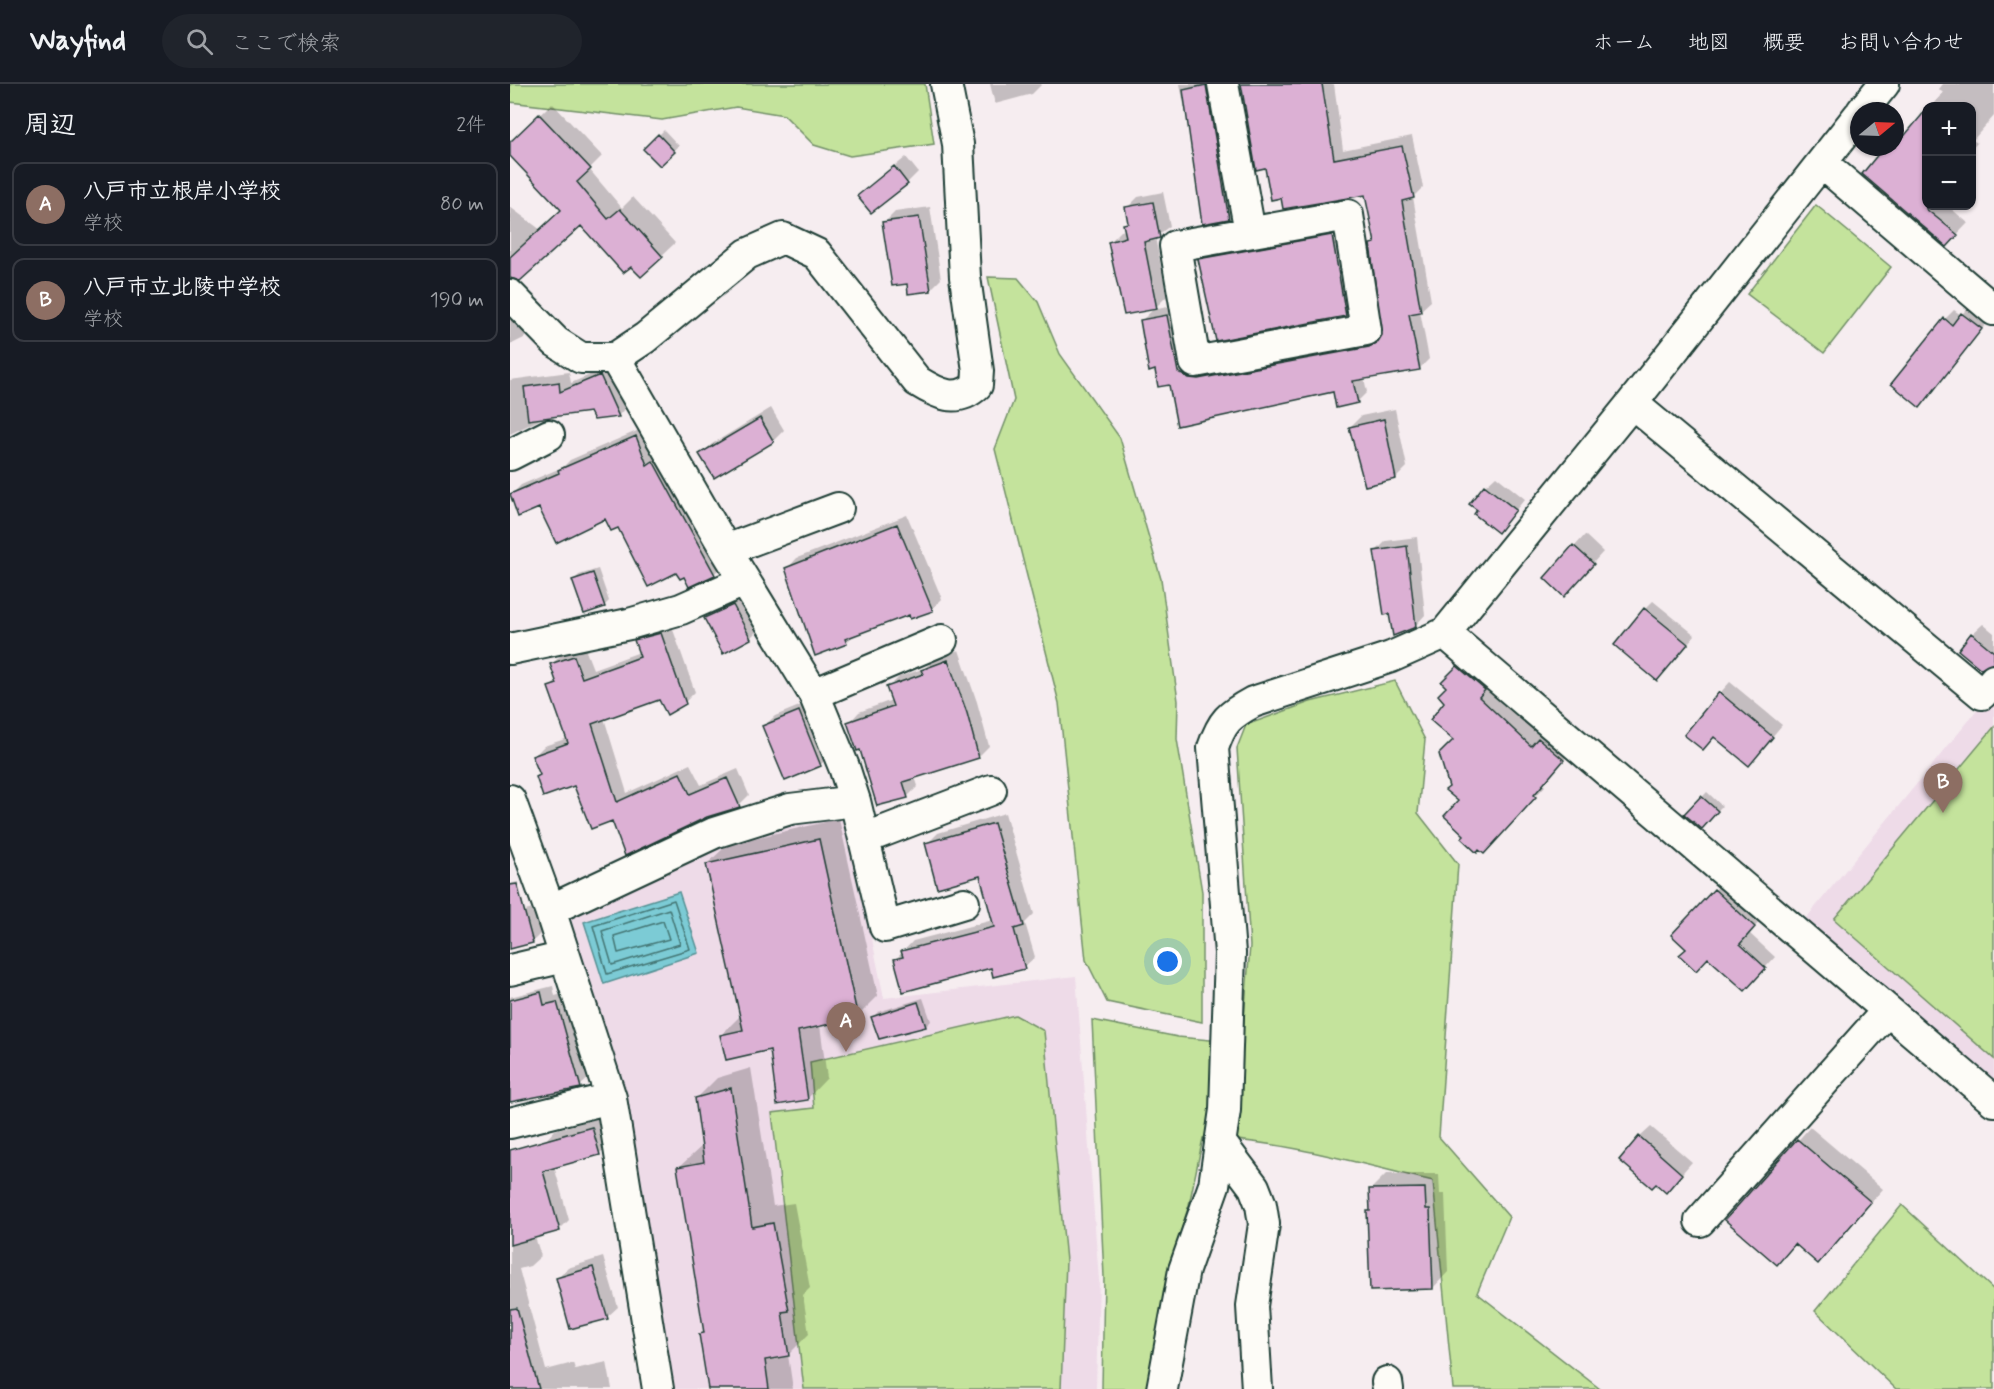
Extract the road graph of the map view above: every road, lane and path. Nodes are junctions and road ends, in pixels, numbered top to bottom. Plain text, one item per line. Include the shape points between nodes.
1 (946, 84) edge
2 (1223, 84) edge
3 (1884, 84) edge
4 (1870, 102) edge
5 (1850, 127) edge
6 (1822, 163) junction
7 (1250, 232) junction
8 (510, 295) edge
9 (1994, 310) edge
10 (615, 358) junction
11 (1632, 403) junction
12 (549, 435) dead end
13 (510, 455) edge
14 (838, 508) dead end
15 (726, 550) junction
16 (744, 581) junction
17 (1445, 633) junction
18 (942, 640) dead end
19 (510, 649) edge
20 (1994, 680) edge
21 (814, 694) junction
22 (991, 790) dead end
23 (510, 800) edge
24 (855, 801) junction
25 (866, 838) junction
26 (964, 903) dead end
27 (550, 910) junction
28 (565, 957) junction
29 (510, 970) edge
30 (1887, 1011) junction
31 (611, 1098) junction
32 (1994, 1101) edge
33 (510, 1123) edge
34 (1220, 1142) junction
35 (1700, 1221) dead end
36 (658, 1389) edge
37 (1162, 1389) edge
38 (1257, 1389) edge

1 - 10 street via 958,144 965,277 978,371 977,385 968,394 956,397 937,393 917,381 817,254 783,238 747,254
2 - 7 street
3 - 4 street
5 - 6 street
6 - 9 street
6 - 11 street
7 - 7 street via 1175,246 1195,362 1366,330 1348,214
8 - 10 street via 556,342 581,358
10 - 15 street
11 - 17 street
11 - 20 street via 1982,694
12 - 13 street
14 - 15 street
15 - 16 street
16 - 19 street via 681,609
16 - 21 street
17 - 30 street
17 - 34 street via 1391,657 1253,702 1221,725 1213,748 1230,953 1225,1110
18 - 21 street
21 - 24 street
22 - 25 street
23 - 27 street
24 - 25 street
24 - 27 street via 790,809 714,834
25 - 26 street via 885,927
27 - 28 street
28 - 29 street
28 - 31 street
30 - 32 street
30 - 35 street
31 - 33 street
31 - 36 street
34 - 37 street via 1214,1185 1184,1270
34 - 38 street via 1254,1187 1262,1205 1264,1224 1252,1306

